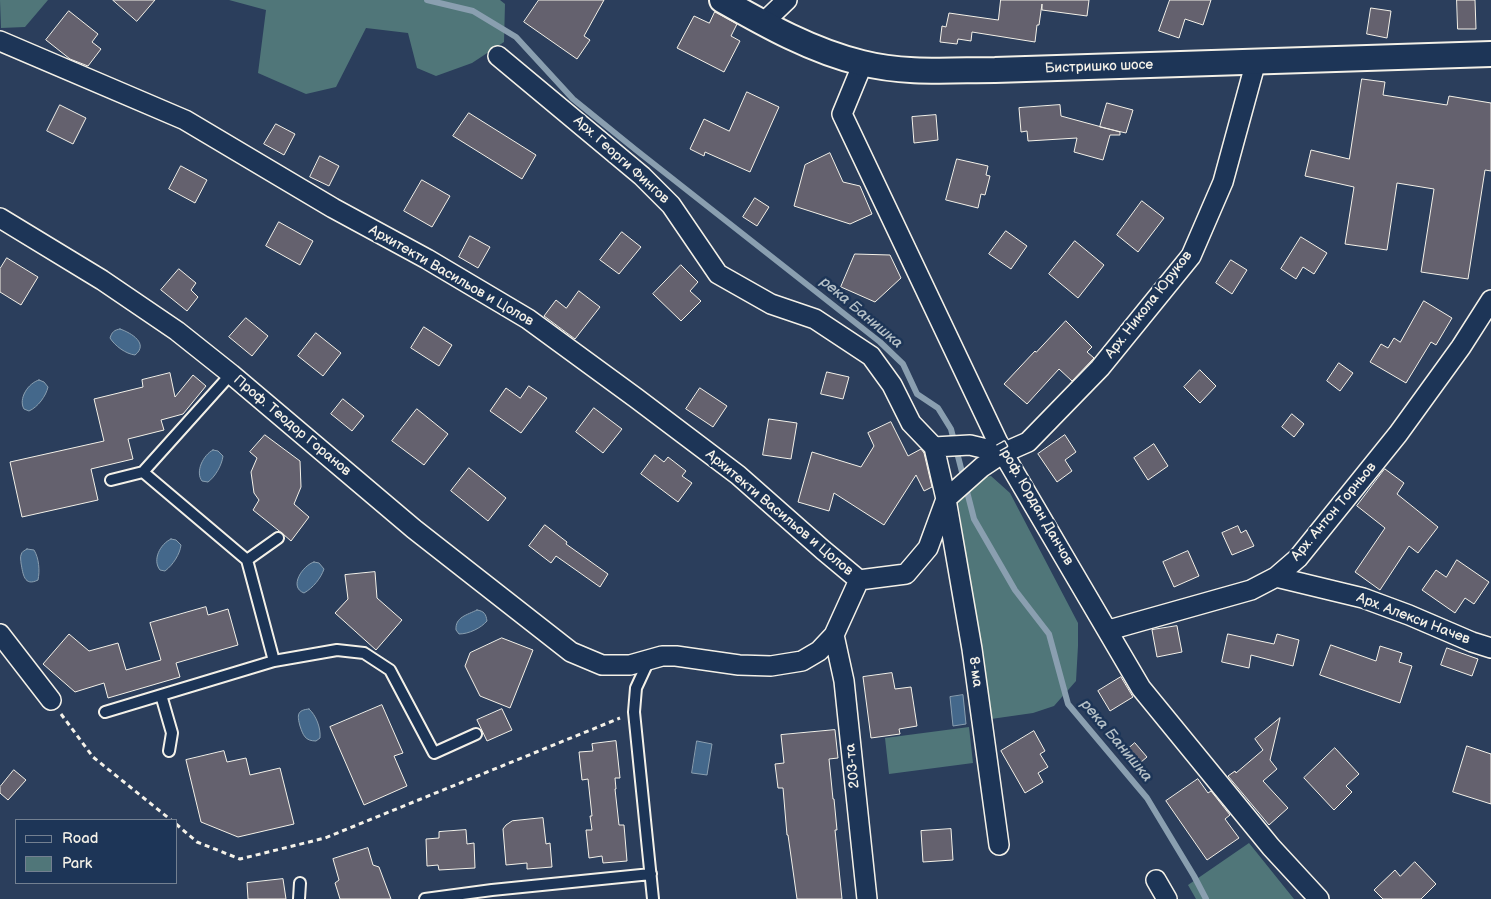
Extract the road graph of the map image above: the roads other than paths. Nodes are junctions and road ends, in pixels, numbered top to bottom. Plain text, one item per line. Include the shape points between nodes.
1 (722, 0) edge
2 (787, 0) edge
3 (763, 23) junction
4 (0, 42) edge
5 (1491, 54) edge
6 (498, 56) dead end
7 (1256, 61) junction
8 (863, 63) junction
9 (0, 218) edge
10 (1491, 300) edge
11 (231, 374) junction
12 (934, 447) junction
13 (1003, 453) junction
14 (143, 472) junction
15 (110, 480) dead end
16 (946, 499) junction
17 (278, 538) dead end
18 (247, 560) junction
19 (1276, 577) junction
20 (859, 580) junction
21 (1109, 630) junction
22 (0, 634) edge
23 (834, 635) junction
24 (1491, 648) edge
25 (649, 660) junction
26 (274, 661) junction
27 (161, 695) junction
28 (51, 700) road end
29 (105, 712) dead end
30 (476, 734) dead end
31 (169, 751) dead end
32 (999, 845) dead end
33 (651, 874) junction
34 (1156, 880) dead end
35 (300, 882) dead end
36 (299, 899) edge
37 (425, 899) edge
38 (653, 899) edge
39 (867, 899) edge
40 (1167, 899) edge
41 (1319, 899) edge

1 - 3 street, Бистришко шосе
2 - 3 street
3 - 8 street, Бистришко шосе via 826,52
4 - 20 street, Архитекти Васильов и Цолов via 185,120 528,319 738,475
5 - 7 street, Бистришко шосе
6 - 12 street, Арх. Георги Фингов via 642,176 672,205 718,274 771,304 815,319 870,356 892,385 911,423
7 - 8 street, Бистришко шосе via 934,71
7 - 13 street, Арх. Никола Юруков via 1223,182 1191,256 1100,368 1028,442
8 - 13 street, Проф. Юрдан Данчов via 842,114
9 - 11 street, Проф. Теодор Горанов via 109,285
10 - 19 street, Арх. Антон Торньов via 1398,434 1298,558
11 - 14 lane
11 - 25 street, Проф. Теодор Горанов via 414,529 571,652 602,665 630,665
12 - 13 street via 970,445
12 - 16 street
13 - 16 street, Арх. Никола Юруков
13 - 21 street, Проф. Юрдан Данчов
14 - 15 lane
14 - 18 lane
16 - 20 street via 928,548 906,574
16 - 32 street, 8-ма via 972,649
17 - 18 lane
18 - 26 lane
19 - 21 street, Арх. Антон Торньов via 1251,590
19 - 24 street, Арх. Алекси Начев via 1363,598
20 - 23 street
21 - 41 street, Проф. Юрдан Данчов via 1141,688 1271,847
22 - 28 street
23 - 25 street, Проф. Теодор Горанов via 819,651 802,661 771,666 676,656
23 - 39 street, 203-та via 844,681
25 - 33 lane via 636,688 634,712
26 - 27 lane
26 - 30 lane via 337,650 364,653 390,670 434,753
27 - 29 lane
27 - 31 lane via 172,733
33 - 37 lane
33 - 38 lane
34 - 40 street
35 - 36 lane

